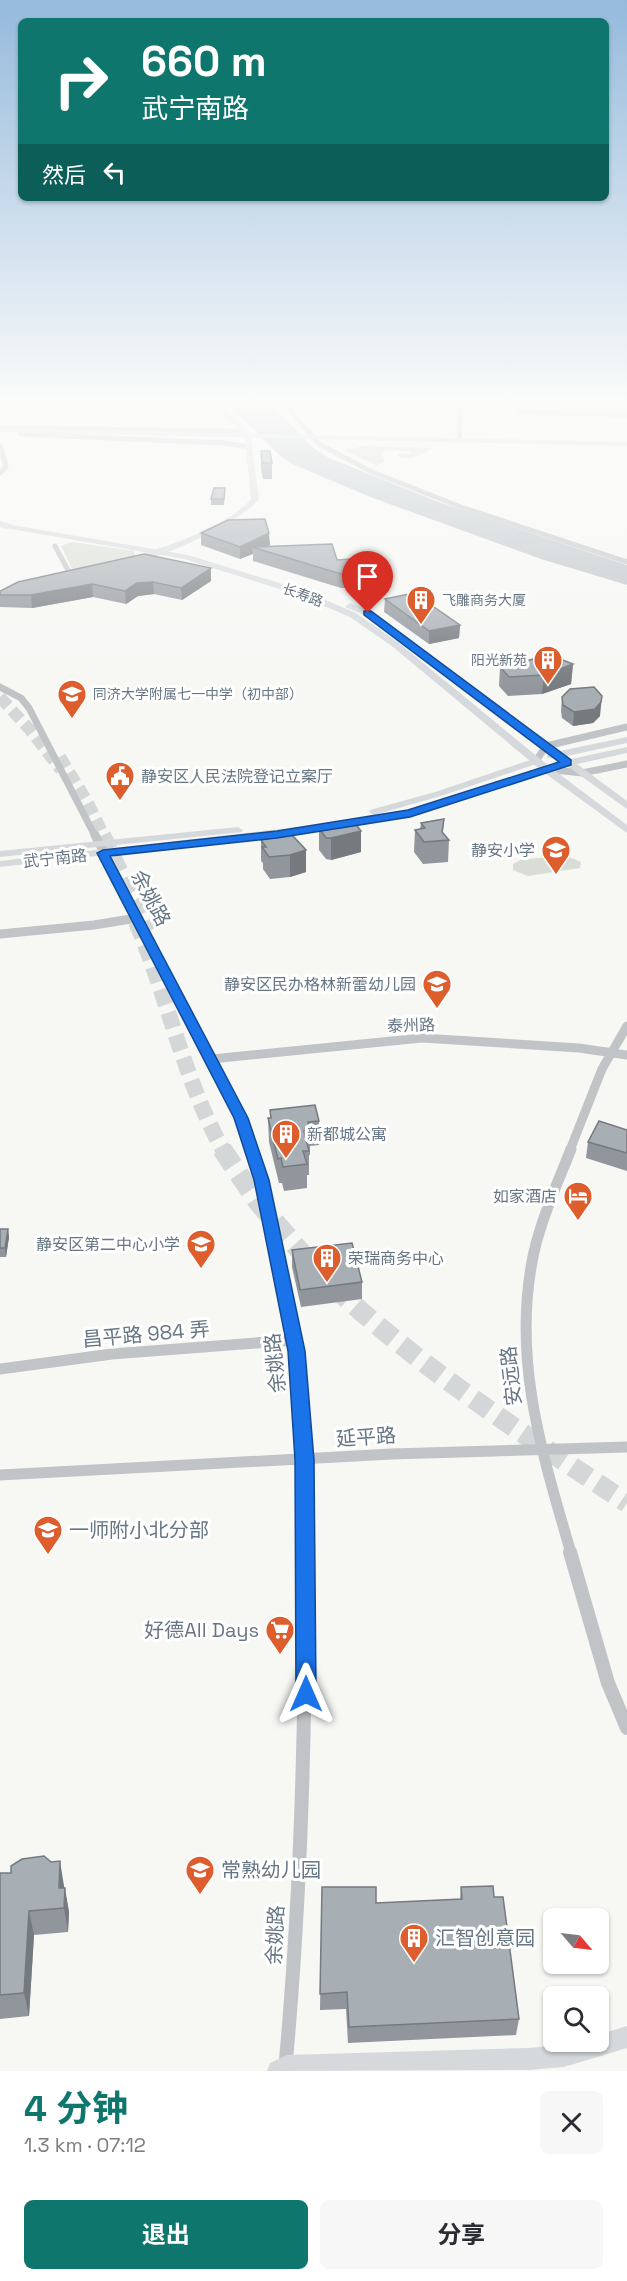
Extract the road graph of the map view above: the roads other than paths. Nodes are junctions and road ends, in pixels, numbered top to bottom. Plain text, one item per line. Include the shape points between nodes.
1 (255, 499) edge
2 (441, 499) edge
3 (2, 523) edge
4 (55, 546) dead end
5 (171, 546) junction
6 (159, 552) junction
7 (122, 562) edge
8 (627, 562) edge
9 (80, 572) edge
10 (67, 575) joint
11 (0, 687) edge
12 (627, 727) edge
13 (627, 740) edge
14 (546, 746) junction
15 (627, 750) edge
16 (557, 755) junction
17 (536, 761) junction
18 (567, 762) junction
19 (627, 764) edge
20 (546, 769) junction
21 (582, 773) junction
22 (627, 806) edge
23 (627, 830) edge
24 (100, 848) junction
25 (0, 854) edge
26 (0, 864) edge
27 (137, 918) junction
28 (0, 934) edge
29 (627, 1026) edge
30 (610, 1052) junction
31 (627, 1055) edge
32 (212, 1059) junction
33 (295, 1340) junction
34 (0, 1369) edge
35 (627, 1448) edge
36 (541, 1449) junction
37 (304, 1460) junction
38 (0, 1475) edge
39 (627, 1728) edge
40 (627, 2037) edge
41 (283, 2069) edge

1 - 5 main road via 237,516
2 - 8 street
3 - 5 main road, 长寿路
3 - 6 main road, 长寿路
4 - 10 street
5 - 6 main road
5 - 14 main road, 长寿路 via 312,590 368,613
6 - 7 main road
6 - 17 main road, 长寿路 via 299,592 353,615 396,645
9 - 10 main road
11 - 24 street, 余姚路 via 21,698 29,708
12 - 14 street
13 - 16 main road
14 - 16 main road, 长寿路
14 - 17 street
15 - 18 main road, 武宁南路
16 - 17 main road
16 - 18 main road, 长寿路
17 - 20 main road, 长寿路
17 - 24 main road, 武宁南路 via 396,807 351,817
18 - 20 main road, 武宁南路
18 - 21 main road, 长寿路
19 - 21 street
20 - 21 street
20 - 23 main road, 长寿路
20 - 24 main road, 武宁南路 via 410,814 287,833
21 - 22 main road, 长寿路
24 - 25 main road, 武宁南路
24 - 26 main road, 武宁南路
24 - 27 street, 余姚路
27 - 28 street
27 - 32 street, 余姚路
29 - 30 street, 安远路
30 - 31 street, 泰州路
30 - 32 street, 泰州路 via 422,1038
30 - 36 street, 安远路 via 534,1251 525,1308 527,1377
32 - 33 street, 余姚路 via 250,1141
33 - 34 street, 昌平路 984 弄 via 112,1354
33 - 37 street, 余姚路
35 - 36 street, 延平路
36 - 37 street, 延平路
36 - 39 street, 安远路 via 608,1683
37 - 38 street, 延平路
37 - 41 street, 余姚路 via 303,1808
40 - 41 main road via 564,2056

